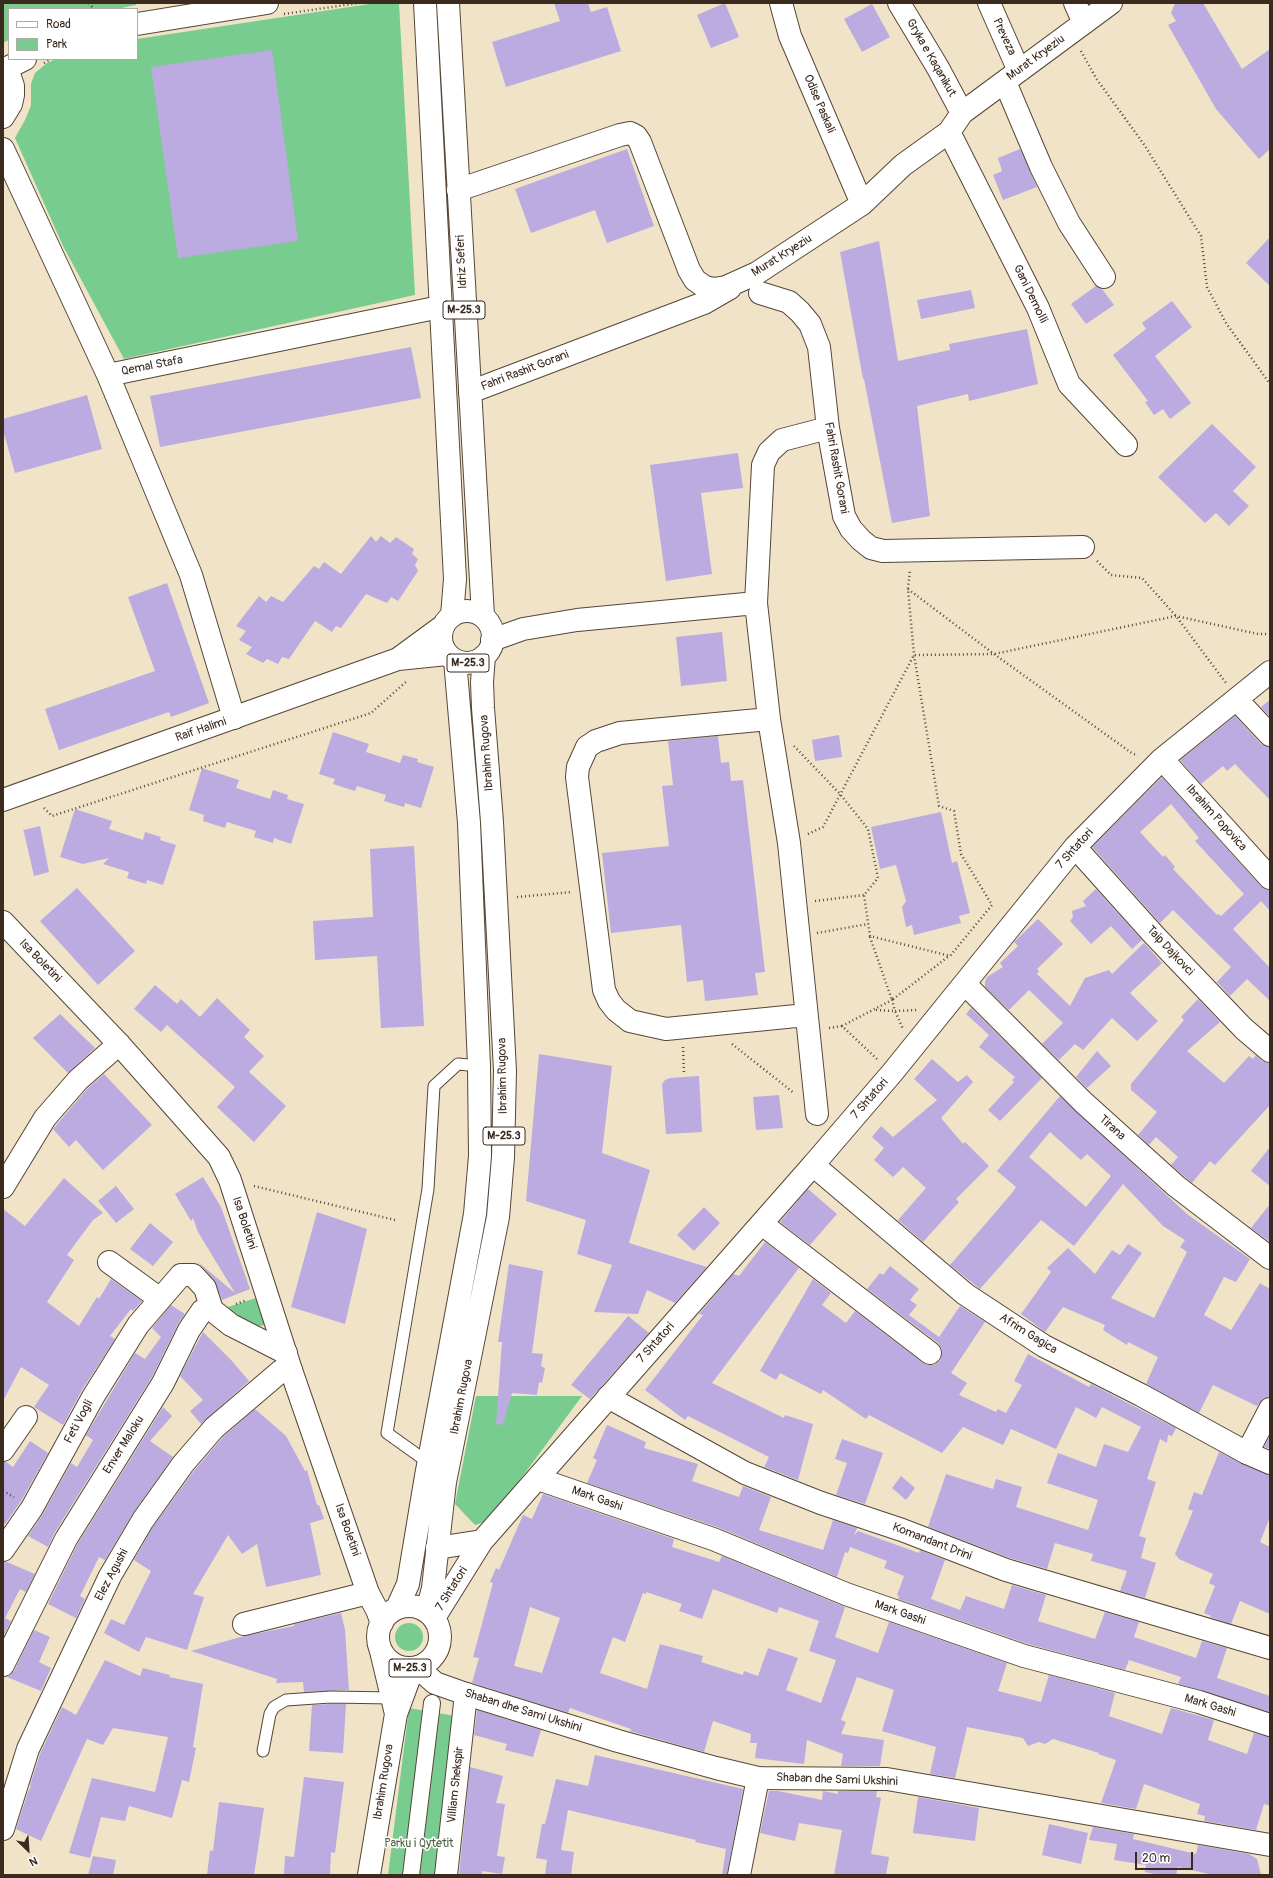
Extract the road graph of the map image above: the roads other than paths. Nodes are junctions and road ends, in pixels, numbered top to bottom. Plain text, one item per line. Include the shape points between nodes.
1 (267, 3) edge
2 (426, 3) edge
3 (448, 3) edge
4 (781, 3) edge
5 (899, 3) edge
6 (989, 3) edge
7 (1075, 3) edge
8 (1111, 3) edge
9 (138, 24) edge
10 (1078, 28) junction
11 (23, 60) edge
12 (4, 68) edge
13 (1012, 76) junction
14 (962, 113) junction
15 (3, 117) edge
16 (949, 132) junction
17 (3, 149) edge
18 (458, 190) junction
19 (862, 204) junction
20 (1104, 277) dead end
21 (759, 283) junction
22 (440, 307) junction
23 (108, 375) junction
24 (470, 392) junction
25 (828, 428) junction
26 (1126, 445) dead end
27 (1083, 547) road end
28 (756, 603) junction
29 (447, 621) junction
30 (487, 634) junction
31 (451, 657) junction
32 (398, 659) junction
33 (1270, 672) edge
34 (1237, 700) junction
35 (234, 718) junction
36 (769, 719) junction
37 (1270, 735) edge
38 (1162, 759) junction
39 (3, 800) edge
40 (1075, 847) junction
41 (1270, 878) edge
42 (3, 922) edge
43 (964, 984) junction
44 (806, 1015) junction
45 (119, 1044) junction
46 (1270, 1051) edge
47 (479, 1066) junction
48 (817, 1114) road end
49 (813, 1165) junction
50 (3, 1187) edge
51 (762, 1224) junction
52 (1270, 1258) edge
53 (109, 1262) dead end
54 (160, 1299) junction
55 (213, 1311) junction
56 (930, 1353) dead end
57 (289, 1361) junction
58 (608, 1397) junction
59 (1270, 1409) edge
60 (26, 1418) dead end
61 (3, 1450) edge
62 (1247, 1453) junction
63 (429, 1463) junction
64 (1270, 1464) edge
65 (538, 1479) junction
66 (482, 1541) junction
67 (437, 1548) junction
68 (3, 1550) edge
69 (368, 1593) junction
70 (431, 1614) junction
71 (389, 1616) junction
72 (244, 1624) dead end
73 (1270, 1648) edge
74 (381, 1651) junction
75 (3, 1665) edge
76 (416, 1668) junction
77 (466, 1694) junction
78 (432, 1703) dead end
79 (395, 1706) junction
80 (1270, 1725) edge
81 (263, 1751) dead end
82 (758, 1778) junction
83 (3, 1829) edge
84 (1270, 1845) edge
85 (369, 1875) edge
86 (411, 1875) edge
87 (446, 1875) edge
88 (739, 1875) edge

1 - 9 street
2 - 22 street, Idriz Seferi / M-25.3
3 - 18 street, Idriz Seferi / M-25.3
4 - 19 street, Odise Paskali via 790,36
5 - 14 street, Gryka e Kaqanikut
6 - 13 street, Preveza
7 - 10 street
8 - 10 street, Murat Kryeziu
10 - 13 street, Murat Kryeziu
11 - 12 street
12 - 15 street via 13,86 13,95
13 - 14 street, Murat Kryeziu
13 - 20 street, Preveza via 1041,167 1068,223
14 - 16 street, Murat Kryeziu
16 - 19 street, Murat Kryeziu via 903,165
16 - 26 street, Gani Demolli via 1038,308 1069,384
17 - 23 street, Qemal Stafa
18 - 21 street, Murat Kryeziu via 620,135 630,134 636,136 640,142 695,280 713,289
18 - 24 street, Idriz Seferi / M-25.3
19 - 21 street, Murat Kryeziu
21 - 24 street, Fahri Rashit Gorani
21 - 25 street, Fahri Rashit Gorani via 788,302 810,324 819,347
22 - 23 street, Qemal Stafa
22 - 29 street, Idriz Seferi / M-25.3 via 455,580
23 - 35 street via 191,575
24 - 30 street, Idriz Seferi / M-25.3
25 - 27 street, Fahri Rashit Gorani via 844,516 851,529 871,548 883,551
25 - 28 street via 782,440 769,452 763,465
28 - 30 street via 611,615
28 - 36 street
29 - 30 street via 466,611
29 - 31 street, Ibrahim Rugova / M-25.3 via 440,638 443,649
29 - 32 street, Raif Halimi
30 - 31 street, M-25.3 via 479,660 463,663
30 - 67 street, Ibrahim Rugova / M-25.3 via 483,708 492,822 505,1071 503,1157 498,1217 445,1482
31 - 32 street, Raif Halimi
31 - 47 street, Ibrahim Rugova / M-25.3 via 469,824
32 - 35 street, Raif Halimi
33 - 34 street, 7 Shtatori
34 - 37 street
34 - 38 street, 7 Shtatori
35 - 39 street, Raif Halimi
36 - 44 street via 789,843
36 - 44 street via 620,733 596,741 587,747 578,767 577,777 604,990 609,1001 623,1016 630,1022 666,1029
38 - 40 street, 7 Shtatori
38 - 41 street, Ibrahim Popovica
40 - 43 street, 7 Shtatori
40 - 46 street, Taip Dajkovci via 1154,935 1244,1028
42 - 45 street, Isa Boletini
43 - 49 street, 7 Shtatori
43 - 52 street, Tirana via 1083,1102 1176,1186
44 - 48 street
45 - 50 street via 78,1080 45,1118
45 - 57 street, Isa Boletini via 219,1156 230,1180
47 - 63 street, Ibrahim Rugova / M-25.3 via 480,1156 475,1214
47 - 63 lane via 458,1064 434,1086 428,1189 387,1433
49 - 51 street, 7 Shtatori
49 - 62 street, Afrim Gagica via 965,1294 1044,1346
51 - 56 street
51 - 58 street, 7 Shtatori
53 - 54 street
54 - 55 street, Feti Vogli via 181,1275 193,1274 205,1288
54 - 68 street, Feti Vogli via 138,1325 117,1358 32,1508
55 - 57 street
55 - 75 street, Enver Maloku via 202,1311 189,1330 163,1384 66,1539
57 - 69 street, Isa Boletini
57 - 83 street, Elez Agushi via 281,1371 214,1428 183,1464 143,1520 107,1582 28,1749
58 - 65 street, 7 Shtatori
58 - 73 street, Komandant Drini via 745,1473 820,1503 902,1530 1006,1570
59 - 62 street
60 - 61 street
62 - 64 street, Afrim Gagica
63 - 71 street, Ibrahim Rugova / M-25.3 via 408,1584
65 - 66 street, 7 Shtatori
65 - 80 street, Mark Gashi via 713,1539 846,1594 1024,1656 1199,1702
66 - 67 street
66 - 70 street, 7 Shtatori
67 - 70 street, Ibrahim Rugova / M-25.3
69 - 71 street, Isa Boletini via 377,1610
69 - 72 street
70 - 71 street via 409,1606
70 - 76 street, M-25.3 via 439,1627 439,1647 434,1656
71 - 74 street, Ibrahim Rugova / M-25.3 via 378,1637
74 - 76 street, M-25.3 via 395,1664
74 - 79 street, Ibrahim Rugova / M-25.3
76 - 77 street, Shaban dhe Sami Ukshini via 435,1683
76 - 79 street, Ibrahim Rugova / M-25.3
77 - 82 street, Shaban dhe Sami Ukshini via 618,1741
77 - 87 street, Villiam Shekspir
78 - 86 street
79 - 81 lane via 330,1697 286,1700 274,1707 270,1714
79 - 85 street, Ibrahim Rugova / M-25.3
82 - 84 street, Shaban dhe Sami Ukshini via 887,1779
82 - 88 street

